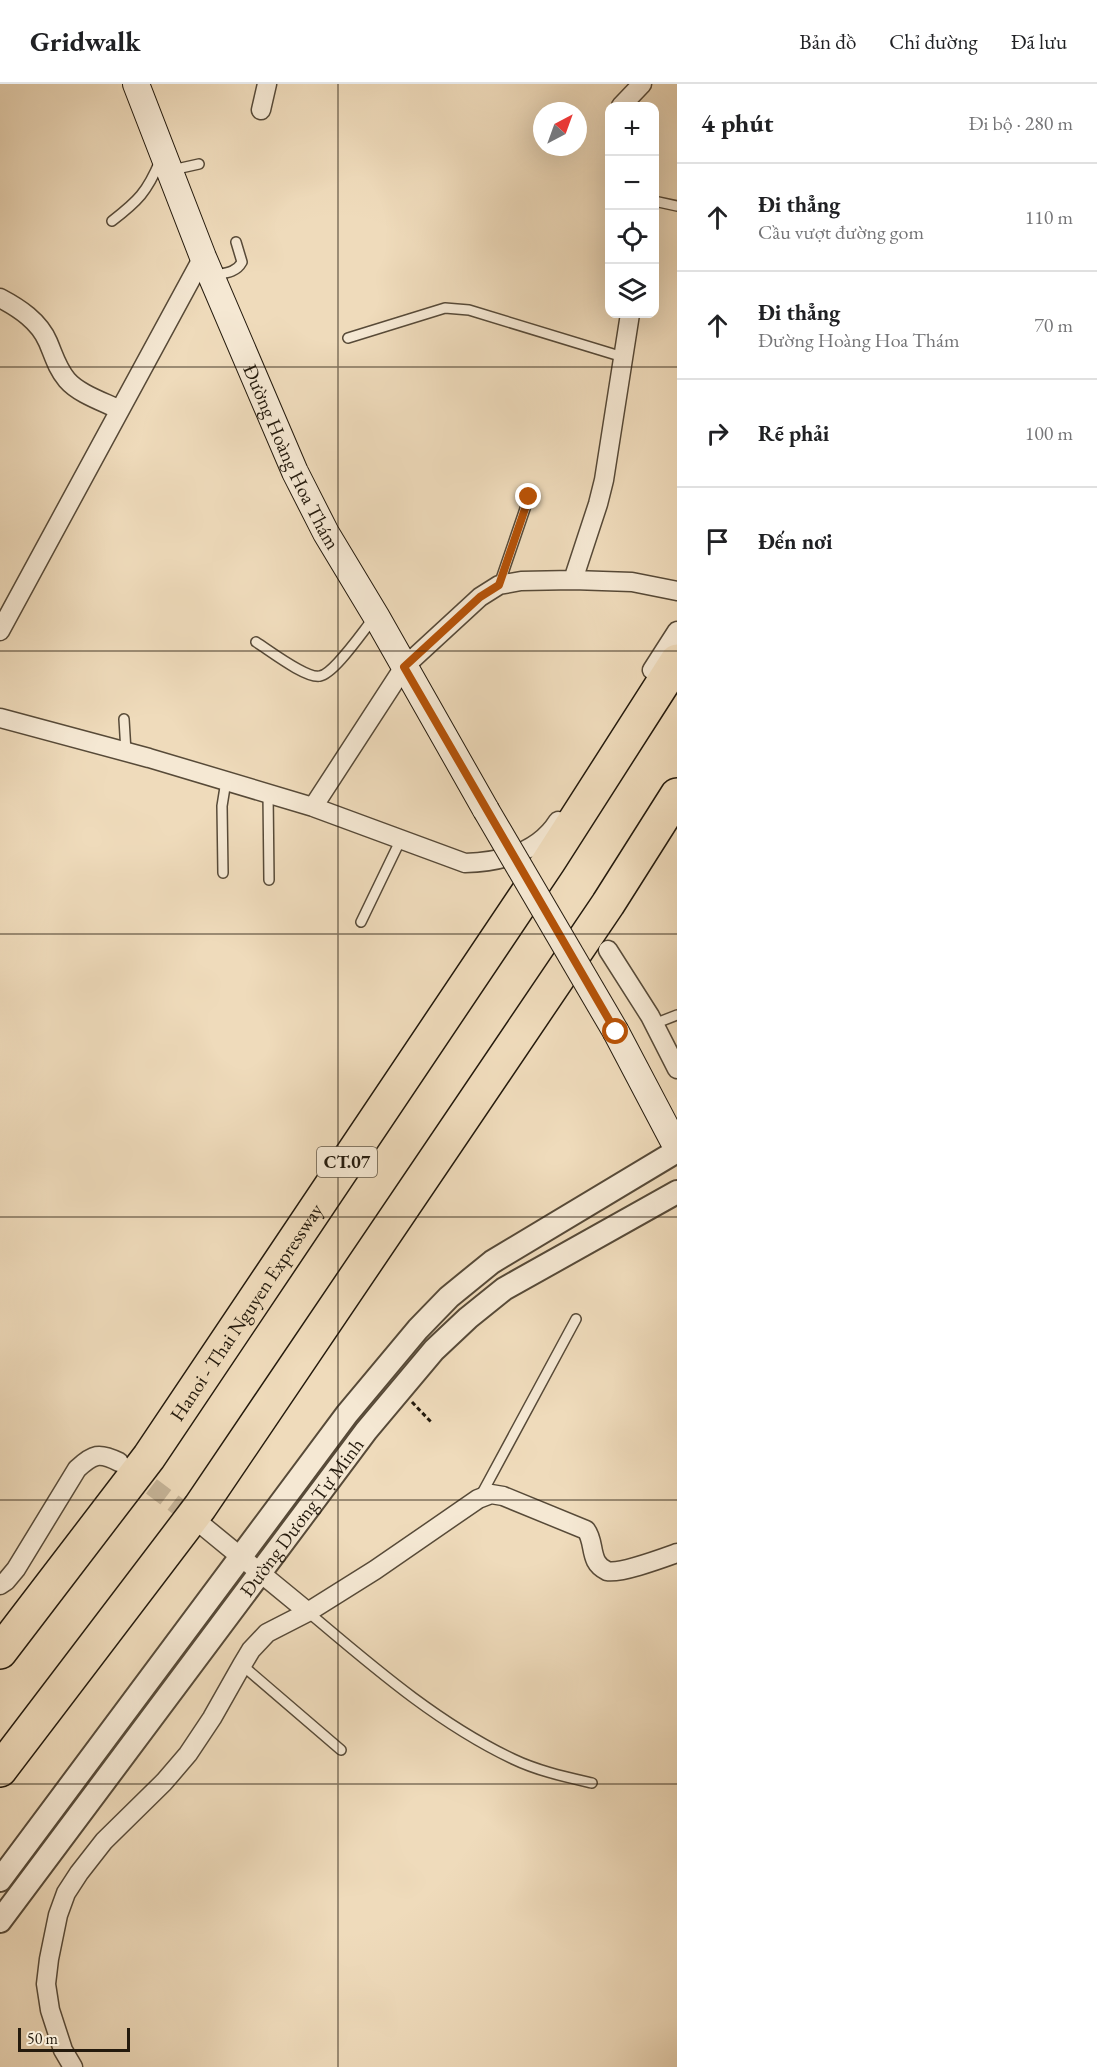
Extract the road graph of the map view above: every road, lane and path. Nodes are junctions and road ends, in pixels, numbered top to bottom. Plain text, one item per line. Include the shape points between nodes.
1 (136, 84) edge
2 (267, 84) edge
3 (642, 84) edge
4 (625, 102) edge
5 (261, 110) dead end
6 (166, 162) junction
7 (199, 165) dead end
8 (659, 202) edge
9 (677, 206) edge
10 (112, 221) dead end
11 (236, 242) dead end
12 (207, 267) junction
13 (0, 298) edge
14 (629, 318) edge
15 (348, 338) dead end
16 (623, 357) junction
17 (120, 410) junction
18 (529, 497) dead end
19 (573, 580) junction
20 (499, 585) junction
21 (677, 591) edge
22 (376, 616) junction
23 (0, 631) edge
24 (677, 631) edge
25 (256, 642) dead end
26 (677, 661) edge
27 (404, 667) junction
28 (0, 718) edge
29 (124, 719) dead end
30 (126, 752) junction
31 (226, 781) junction
32 (268, 793) junction
33 (677, 795) edge
34 (313, 807) junction
35 (401, 839) junction
36 (223, 873) dead end
37 (269, 880) dead end
38 (361, 922) dead end
39 (608, 950) dead end
40 (677, 1015) edge
41 (654, 1024) junction
42 (677, 1069) edge
43 (677, 1149) edge
44 (677, 1192) edge
45 (576, 1319) dead end
46 (401, 1390) junction
47 (431, 1422) dead end
48 (119, 1462) tunnel mouth
49 (478, 1499) junction
50 (197, 1521) tunnel mouth
51 (677, 1553) edge
52 (241, 1556) junction
53 (261, 1573) junction
54 (0, 1586) edge
55 (308, 1612) junction
56 (0, 1652) edge
57 (242, 1665) junction
58 (341, 1750) dead end
59 (0, 1770) edge
60 (592, 1783) dead end
61 (0, 1880) edge
62 (0, 1921) edge
63 (73, 2067) edge

1 - 6 main road, Đường Hoàng Hoa Thám
2 - 5 street
3 - 4 street
6 - 7 lane
6 - 10 lane via 134,204
6 - 12 main road, Đường Hoàng Hoa Thám
8 - 9 lane
11 - 12 lane via 242,262 238,268 233,271
12 - 17 street
12 - 22 main road, Đường Hoàng Hoa Thám via 295,472
13 - 17 street via 39,326 68,382
14 - 16 street
15 - 16 lane via 445,309 469,310
16 - 19 street via 604,480
17 - 23 street
18 - 20 lane
19 - 20 street via 521,580
19 - 21 street via 632,582
20 - 27 street via 480,597
22 - 25 lane via 330,672 319,677 307,674
22 - 27 main road, Đường Hoàng Hoa Thám
24 - 35 street via 554,828 542,841 510,856 465,863
26 - 56 highway, Hanoi - Thai Nguyen Expressway / CT.07 via 549,861 149,1457
27 - 34 street
27 - 43 main road, Đường Hoàng Hoa Thám, bridge via 616,1032
28 - 30 street
29 - 30 lane
30 - 31 street
31 - 32 street
31 - 36 lane via 222,806
32 - 34 street
32 - 37 lane
33 - 59 highway via 601,914 200,1507
34 - 35 street
35 - 38 lane
39 - 41 street
40 - 41 lane
41 - 42 street
43 - 52 street, Đường Dương Tự Minh via 492,1262 449,1298 347,1414
44 - 46 street, Đường Dương Tự Minh via 504,1289 434,1350
45 - 49 lane
46 - 47 path
46 - 53 street, Đường Dương Tự Minh
48 - 54 street via 96,1455 77,1469 16,1569
49 - 51 street via 491,1494 503,1496 577,1525 586,1530 597,1562 608,1571
49 - 55 street
50 - 52 street
52 - 53 street
52 - 61 street, Đường Dương Tự Minh
53 - 55 street
53 - 62 street, Đường Dương Tự Minh
55 - 57 street via 267,1633
55 - 60 lane via 389,1680 476,1738 514,1760
57 - 58 lane
57 - 63 street via 188,1754 104,1841 66,1893 48,1959 46,1984 63,2050

